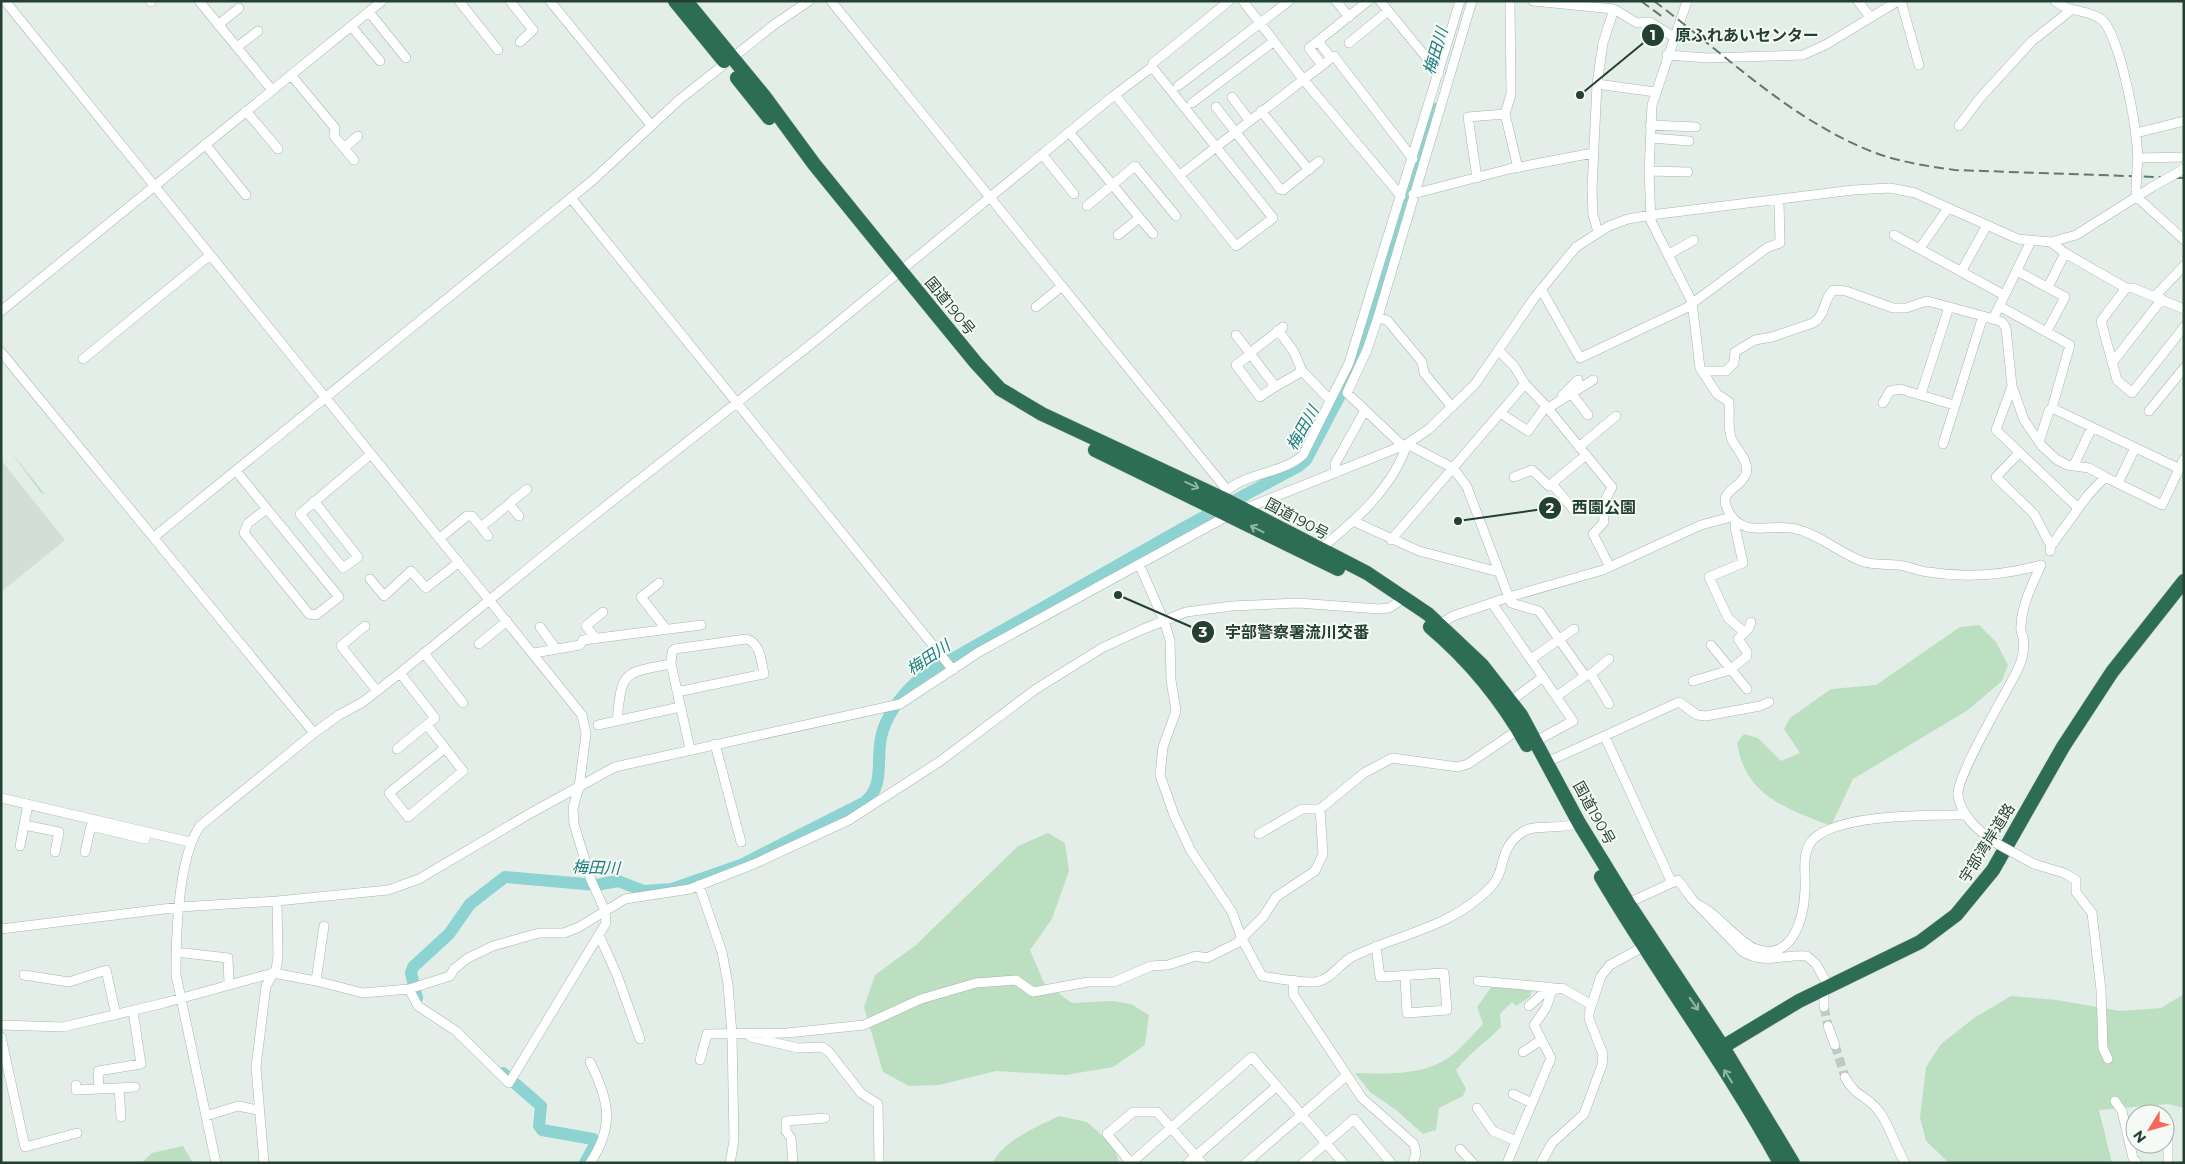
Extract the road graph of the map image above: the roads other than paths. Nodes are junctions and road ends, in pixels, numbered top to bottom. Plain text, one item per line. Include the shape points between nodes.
1 (3, 1) edge
2 (199, 1) edge
3 (382, 1) edge
4 (459, 1) edge
5 (510, 1) edge
6 (550, 1) edge
7 (675, 1) edge
8 (686, 1) edge
9 (809, 1) edge
10 (831, 1) edge
11 (1229, 1) edge
12 (1242, 1) edge
13 (1289, 1) edge
14 (1336, 1) edge
15 (1368, 1) edge
16 (1460, 1) edge
17 (1472, 1) edge
18 (1510, 1) edge
19 (1532, 1) edge
20 (1686, 1) edge
21 (1858, 1) edge
22 (1900, 1) edge
23 (2055, 1) edge
24 (1550, 2) edge
25 (1385, 5) edge
26 (239, 8) dead end
27 (1614, 9) junction
28 (2071, 10) junction
29 (369, 12) junction
30 (1349, 17) junction
31 (1870, 17) junction
32 (1261, 24) junction
33 (218, 25) junction
34 (351, 26) junction
35 (258, 31) dead end
36 (1674, 37) junction
37 (1274, 41) junction
38 (1318, 41) junction
39 (520, 42) dead end
40 (1349, 43) dead end
41 (237, 47) junction
42 (498, 50) dead end
43 (1667, 55) junction
44 (406, 58) dead end
45 (1331, 58) junction
46 (729, 60) junction
47 (380, 61) dead end
48 (1322, 65) junction
49 (1919, 65) dead end
50 (1152, 67) junction
51 (1439, 73) junction
52 (291, 75) junction
53 (1303, 79) junction
54 (1597, 84) junction
55 (1178, 86) dead end
56 (1442, 86) junction
57 (272, 90) junction
58 (1655, 92) junction
59 (1116, 96) junction
60 (1232, 97) dead end
61 (1192, 104) dead end
62 (1216, 107) dead end
63 (1261, 110) junction
64 (246, 111) junction
65 (1505, 114) junction
66 (1250, 120) junction
67 (2184, 120) edge
68 (650, 125) junction
69 (1650, 125) junction
70 (1959, 126) dead end
71 (1696, 127) dead end
72 (1069, 132) junction
73 (1234, 132) junction
74 (2136, 133) junction
75 (358, 136) dead end
76 (1650, 138) junction
77 (1689, 141) dead end
78 (205, 144) junction
79 (1216, 146) junction
80 (1423, 147) junction
81 (344, 148) junction
82 (278, 150) dead end
83 (1593, 153) junction
84 (1042, 154) junction
85 (2184, 157) edge
86 (2139, 158) junction
87 (1413, 159) junction
88 (354, 160) dead end
89 (1319, 161) dead end
90 (1518, 168) junction
91 (1308, 170) junction
92 (2183, 170) edge
93 (1649, 171) junction
94 (1688, 172) dead end
95 (1180, 175) junction
96 (1477, 178) junction
97 (1112, 185) junction
98 (154, 186) junction
99 (2136, 192) junction
100 (1408, 193) junction
101 (1074, 194) dead end
102 (246, 195) dead end
103 (989, 197) junction
104 (571, 198) junction
105 (1779, 201) junction
106 (1087, 206) dead end
107 (1948, 208) junction
108 (1651, 215) junction
109 (1176, 216) dead end
110 (1139, 218) junction
111 (1987, 224) junction
112 (1598, 232) junction
113 (1153, 234) dead end
114 (1118, 235) dead end
115 (1894, 235) dead end
116 (1694, 240) dead end
117 (2184, 240) edge
118 (2031, 241) junction
119 (2051, 242) junction
120 (1920, 248) junction
121 (2065, 253) junction
122 (210, 255) junction
123 (1668, 255) junction
124 (1389, 261) junction
125 (2184, 266) edge
126 (2017, 271) junction
127 (897, 272) junction
128 (1961, 272) junction
129 (1062, 286) junction
130 (2048, 287) junction
131 (2126, 288) junction
132 (1541, 289) junction
133 (2004, 295) junction
134 (2159, 298) junction
135 (1692, 302) junction
136 (1999, 306) junction
137 (1036, 307) dead end
138 (1949, 307) junction
139 (2184, 309) edge
140 (1, 310) edge
141 (1983, 316) junction
142 (1378, 317) junction
143 (1993, 319) junction
144 (2184, 327) edge
145 (2046, 332) junction
146 (1236, 335) dead end
147 (1498, 350) junction
148 (1, 352) edge
149 (1250, 354) junction
150 (84, 359) dead end
151 (2112, 363) junction
152 (1355, 365) junction
153 (2184, 368) edge
154 (1302, 371) junction
155 (1702, 371) junction
156 (1578, 380) dead end
157 (1593, 380) dead end
158 (1525, 384) junction
159 (1275, 386) junction
160 (2012, 386) junction
161 (1572, 394) junction
162 (1921, 394) junction
163 (326, 397) junction
164 (1330, 400) junction
165 (737, 403) junction
166 (1883, 403) dead end
167 (1954, 405) junction
168 (1549, 406) junction
169 (1452, 407) junction
170 (2052, 408) junction
171 (1365, 410) junction
172 (2149, 411) dead end
173 (1500, 413) junction
174 (1588, 415) dead end
175 (1616, 416) dead end
176 (2092, 428) junction
177 (2039, 442) junction
178 (1943, 444) dead end
179 (1405, 445) junction
180 (1579, 447) junction
181 (2135, 448) junction
182 (2019, 452) junction
183 (371, 454) junction
184 (1586, 455) junction
185 (2184, 459) edge
186 (2074, 466) junction
187 (1453, 468) junction
188 (2180, 469) junction
189 (236, 471) junction
190 (1336, 473) junction
191 (1514, 477) dead end
192 (2105, 477) junction
193 (1552, 484) junction
194 (2118, 484) junction
195 (527, 489) dead end
196 (314, 502) junction
197 (509, 504) junction
198 (1225, 505) junction
199 (2078, 508) junction
200 (267, 509) junction
201 (1574, 510) dead end
202 (519, 516) dead end
203 (1734, 519) junction
204 (1354, 522) junction
205 (480, 527) junction
206 (488, 536) dead end
207 (154, 537) junction
208 (440, 538) junction
209 (1392, 540) junction
210 (1320, 549) junction
211 (459, 562) junction
212 (1139, 564) junction
213 (1610, 567) junction
214 (1499, 572) junction
215 (370, 580) dead end
216 (2184, 581) edge
217 (659, 583) dead end
218 (1509, 597) junction
219 (489, 599) junction
220 (1397, 603) junction
221 (1492, 603) junction
222 (603, 612) dead end
223 (507, 621) junction
224 (1164, 621) junction
225 (1751, 622) dead end
226 (701, 625) dead end
227 (364, 626) dead end
228 (1436, 626) junction
229 (540, 627) dead end
230 (666, 629) junction
231 (1574, 629) dead end
232 (1744, 632) junction
233 (1560, 638) junction
234 (596, 639) junction
235 (479, 645) dead end
236 (1711, 646) dead end
237 (556, 649) junction
238 (424, 653) junction
239 (534, 653) junction
240 (1531, 659) junction
241 (1609, 660) dead end
242 (671, 664) junction
243 (947, 664) junction
244 (1730, 670) junction
245 (400, 673) junction
246 (1588, 675) junction
247 (1543, 677) junction
248 (1693, 681) dead end
249 (1747, 688) dead end
250 (377, 691) junction
251 (677, 692) junction
252 (1557, 696) junction
253 (1516, 697) dead end
254 (1769, 702) dead end
255 (463, 703) dead end
256 (1609, 704) dead end
257 (680, 707) junction
258 (616, 721) junction
259 (598, 725) dead end
260 (426, 726) junction
261 (1518, 730) junction
262 (314, 733) junction
263 (1605, 737) junction
264 (1536, 741) junction
265 (715, 744) junction
266 (445, 748) junction
267 (397, 749) dead end
268 (690, 749) junction
269 (1547, 762) junction
270 (579, 787) junction
271 (1, 798) edge
272 (28, 804) junction
273 (1320, 809) junction
274 (1966, 815) junction
275 (24, 825) junction
276 (1576, 825) junction
277 (147, 832) junction
278 (1259, 834) dead end
279 (190, 842) junction
280 (741, 842) dead end
281 (20, 846) dead end
282 (54, 852) dead end
283 (85, 852) dead end
284 (1672, 883) junction
285 (699, 885) junction
286 (277, 901) junction
287 (1628, 903) junction
288 (1699, 905) junction
289 (180, 907) junction
290 (604, 912) junction
291 (324, 926) dead end
292 (1, 929) edge
293 (599, 935) junction
294 (1242, 939) junction
295 (1376, 946) junction
296 (1643, 946) junction
297 (176, 952) junction
298 (273, 973) junction
299 (24, 975) dead end
300 (1405, 976) junction
301 (1294, 980) junction
302 (1825, 980) dead end
303 (316, 981) junction
304 (1478, 981) dead end
305 (230, 984) junction
306 (412, 988) junction
307 (1553, 988) junction
308 (1824, 995) dead end
309 (180, 998) junction
310 (1590, 1004) junction
311 (1529, 1006) dead end
312 (1824, 1007) tunnel mouth
313 (133, 1011) junction
314 (116, 1015) junction
315 (1, 1026) edge
316 (1828, 1026) tunnel mouth
317 (746, 1032) junction
318 (732, 1034) junction
319 (1, 1037) edge
320 (640, 1039) dead end
321 (1541, 1040) junction
322 (1835, 1045) tunnel mouth
323 (1718, 1050) junction
324 (1524, 1052) dead end
325 (2108, 1059) dead end
326 (700, 1060) dead end
327 (590, 1062) dead end
328 (1346, 1076) junction
329 (1845, 1077) tunnel mouth
330 (76, 1085) dead end
331 (1276, 1086) junction
332 (134, 1087) dead end
333 (119, 1088) junction
334 (99, 1089) junction
335 (1514, 1094) dead end
336 (2116, 1101) dead end
337 (1532, 1103) junction
338 (1477, 1108) dead end
339 (258, 1110) junction
340 (1301, 1115) junction
341 (206, 1116) junction
342 (121, 1117) dead end
343 (825, 1118) dead end
344 (1171, 1127) junction
345 (77, 1133) dead end
346 (1516, 1141) junction
347 (1326, 1143) junction
348 (1460, 1149) dead end
349 (1199, 1159) edge
350 (592, 1162) edge
351 (216, 1163) edge
352 (264, 1163) edge
353 (730, 1163) edge
354 (793, 1163) edge
355 (879, 1163) edge
356 (1131, 1163) edge
357 (1188, 1163) edge
358 (1246, 1163) edge
359 (1303, 1163) edge
360 (1343, 1163) edge
361 (1391, 1163) edge
362 (1413, 1163) edge
363 (1473, 1163) edge
364 (1507, 1163) edge
365 (1540, 1163) edge
366 (1780, 1163) edge
367 (1793, 1163) edge
368 (1905, 1163) edge
369 (2138, 1163) edge

1 - 98 street
2 - 33 street
3 - 29 street
4 - 42 street
5 - 39 street via 532,30
6 - 68 street
7 - 46 highway, 国道190号
8 - 46 highway, 国道190号
9 - 46 street
10 - 103 street
11 - 50 street
12 - 32 street
13 - 32 street
14 - 30 street
15 - 30 street
16 - 51 street
17 - 56 street
18 - 65 street via 1511,94
19 - 24 street
20 - 36 street
21 - 31 street
22 - 31 street
22 - 49 street
23 - 28 street
24 - 27 street
25 - 40 street
25 - 51 street
26 - 33 street
27 - 36 street via 1637,23 1650,22
27 - 54 street via 1603,43
28 - 70 street via 2032,41
28 - 74 street via 2092,14 2110,29
29 - 34 street
29 - 44 street
30 - 38 street
31 - 43 street via 1803,55 1707,58
32 - 37 street
32 - 55 street
33 - 41 street
34 - 47 street
34 - 52 street
35 - 41 street
36 - 43 street
37 - 53 street
37 - 61 street
38 - 45 street
38 - 48 street via 1309,48
41 - 57 street
43 - 58 street
45 - 48 street
45 - 87 street via 1334,56
46 - 68 street
46 - 127 highway, 国道190号
48 - 53 street
50 - 59 street
50 - 79 street
51 - 56 street
52 - 57 street
52 - 81 street via 334,128 334,136
53 - 63 street
53 - 100 street
54 - 58 street
54 - 83 street
56 - 80 street
57 - 64 street
58 - 69 street
59 - 72 street
59 - 95 street
60 - 66 street
62 - 73 street
63 - 66 street
63 - 91 street
64 - 78 street
64 - 82 street
65 - 90 street
65 - 96 street via 1468,117
66 - 73 street
67 - 74 street
68 - 104 street
69 - 71 street
69 - 76 street
72 - 84 street
72 - 97 street
73 - 79 street
73 - 91 street via 1280,189 1283,190
74 - 86 street
75 - 81 street
76 - 77 street
76 - 93 street
78 - 98 street
78 - 102 street
79 - 95 street
79 - 95 street via 1273,218 1236,246
80 - 87 street
80 - 100 street
81 - 88 street
83 - 90 street
83 - 112 street via 1593,215
84 - 101 street
84 - 103 street
85 - 86 street
86 - 99 street, bridge
87 - 100 street
89 - 91 street
90 - 96 street
92 - 99 street, bridge
93 - 94 street
93 - 108 street
96 - 100 street
97 - 106 street
97 - 109 street via 1136,166
97 - 110 street
98 - 122 street
98 - 140 street
99 - 117 street
99 - 119 street via 2076,235
100 - 124 street
100 - 124 street
103 - 127 street
103 - 129 street
104 - 163 street
104 - 165 street
105 - 107 street via 1890,188 1915,193
105 - 108 street
105 - 135 street via 1780,243 1768,247 1712,291
107 - 111 street
107 - 120 street
108 - 112 street via 1628,219
108 - 123 street
110 - 113 street
110 - 114 street
111 - 118 street via 2018,239
111 - 128 street
112 - 132 street via 1572,251
115 - 120 street
116 - 123 street
118 - 119 street
118 - 126 street
119 - 121 street
120 - 128 street
121 - 130 street
121 - 131 street
122 - 150 street
122 - 163 street
123 - 135 street
124 - 142 street
124 - 152 street
125 - 134 street
126 - 130 street
126 - 133 street
127 - 165 street
127 - 198 highway, 国道190号 via 976,363 1012,398
128 - 133 street
129 - 137 street
129 - 198 street
130 - 145 street via 2065,297
131 - 134 street
131 - 151 street via 2101,321
132 - 135 street via 1580,358 1677,313
132 - 147 street
133 - 136 street
134 - 139 street
134 - 151 street
135 - 155 street
136 - 143 street
136 - 145 street
138 - 141 street
138 - 155 street via 1927,301 1894,308 1846,291 1833,290 1828,294 1822,316 1813,323 1745,345 1734,352 1734,363 1726,371
138 - 162 street
141 - 143 street
141 - 167 street
142 - 152 street
142 - 169 street via 1388,321 1422,362 1424,374
143 - 160 street via 2002,322 2006,328
144 - 151 street via 2132,393 2116,380
145 - 170 street via 2070,345
146 - 149 street
147 - 158 street via 1514,366
147 - 169 street via 1475,384
148 - 207 street
149 - 154 street via 1281,329
149 - 159 street
149 - 159 street via 1236,365 1260,397
152 - 164 street
152 - 171 street via 1347,393
153 - 172 street
154 - 159 street via 1282,385
154 - 164 street
155 - 203 street via 1717,394 1729,402 1730,432 1747,467 1746,474 1725,500
156 - 168 street
157 - 161 street
158 - 168 street
158 - 173 street
160 - 177 street via 2024,420
160 - 182 street via 1996,430
161 - 168 street
161 - 174 street
162 - 166 street via 1900,389 1890,391
162 - 167 street
163 - 183 street
163 - 189 street
164 - 198 street via 1303,455 1272,472 1246,480
165 - 219 street
165 - 243 street
167 - 178 street
168 - 173 street via 1528,431
168 - 180 street
169 - 179 street via 1429,429
170 - 176 street
170 - 177 street
171 - 179 street
171 - 190 street via 1335,464
173 - 187 street
175 - 180 street
176 - 181 street
176 - 186 street
177 - 186 street via 2056,460
179 - 187 street
179 - 190 street
179 - 204 street via 1402,460
180 - 184 street
181 - 188 street
181 - 194 street
182 - 199 street
182 - 199 street via 1996,478 2034,514 2050,548
183 - 196 street
183 - 208 street
184 - 193 street
184 - 213 street via 1612,487 1603,504 1604,522 1593,534
185 - 188 street
186 - 192 street via 2089,468
187 - 209 street
187 - 214 street via 1467,488
188 - 194 street via 2162,505
189 - 200 street
189 - 207 street
190 - 198 street
191 - 193 street via 1532,470 1545,485
192 - 194 street
192 - 199 street
193 - 201 street
195 - 197 street
196 - 196 street via 358,557 343,568 300,514
197 - 202 street
197 - 205 street
198 - 210 highway, 国道190号
198 - 212 street
220 -> 198 highway, 国道190号
200 - 200 street via 248,523 244,533 309,614 316,615 339,597
203 - 213 street via 1701,525
203 - 232 street via 1742,563 1709,577 1728,618
203 - 274 street via 1755,530 1776,526 1802,530 1864,562 1927,572 1973,575 2041,565 2023,606 2020,627 2024,640 2020,663 1960,783 1958,796
204 - 209 street
204 - 210 street
205 - 206 street
205 - 208 street via 472,516 467,516
207 - 262 street
208 - 211 street
209 - 214 street via 1419,552
210 - 228 highway, 国道190号 via 1394,589
211 - 215 street via 426,588 411,571 384,596
211 - 219 street
212 - 224 street
212 - 243 street via 979,652
213 - 218 street
214 - 218 street
216 - 323 highway, 宇部湾岸道路 via 2094,698 1993,870 1956,915 1913,946 1799,1001
217 - 230 street via 641,597
218 - 221 street
218 - 233 street via 1511,603 1539,611
219 - 223 street
219 - 238 street
220 - 224 street via 1378,609 1298,603 1232,606 1186,612
220 - 228 highway, 国道190号
221 - 228 street via 1453,616
221 - 240 street
222 - 234 street via 586,626
223 - 235 street
223 - 239 street
224 - 285 street via 1102,648 1036,689 939,762 849,820 754,864
224 - 294 street via 1170,640 1176,711 1162,747 1160,775 1191,851 1232,912
225 - 232 street
226 - 230 street
227 - 250 street via 340,646
228 - 261 highway, 国道190号 via 1492,692
228 - 264 highway, 国道190号 via 1468,649 1496,680
229 - 237 street
230 - 234 street
231 - 233 street
232 - 244 street via 1738,639 1747,656
233 - 240 street
233 - 246 street
234 - 237 street
236 - 244 street
237 - 239 street
238 - 245 street
238 - 255 street
239 - 270 street via 582,715 586,734
240 - 247 street
241 - 246 street
242 - 251 street
242 - 251 street via 670,656 675,649 746,640 758,648 764,674
242 - 258 street via 628,675 621,687
243 - 265 street via 900,704
244 - 248 street
244 - 249 street
245 - 250 street
245 - 260 street via 436,718
246 - 252 street
246 - 256 street
247 - 252 street
247 - 253 street
250 - 262 street
251 - 257 street
252 - 264 street via 1573,721
254 - 263 street via 1706,716 1697,715 1679,702
257 - 258 street
257 - 268 street
258 - 259 street
260 - 266 street
260 - 267 street
261 - 273 street via 1468,764 1458,767 1392,758 1364,773
261 - 276 highway, 国道190号
262 - 279 street via 212,815
263 - 269 street via 1594,739
263 - 284 street
264 - 269 highway, 国道190号
265 - 268 street
265 - 280 street
266 - 266 street via 389,793 408,817 463,771
268 - 270 street via 615,767
269 - 276 highway, 国道190号
270 - 286 street via 412,882 388,890
270 - 290 street via 573,808 574,824
271 - 272 street
272 - 275 street
272 - 277 street
273 - 278 street via 1302,809
273 - 294 street via 1323,854 1315,871 1276,897 1264,917
274 - 288 street via 1885,818 1824,830 1809,844 1806,854 1805,891 1798,928 1789,943 1780,949 1770,951 1747,944 1714,912
274 - 325 street, bridge via 1994,842 2034,864 2076,880 2078,898 2092,913 2101,990 2103,1048
275 - 281 street
275 - 282 street via 59,832
276 - 287 highway, 国道190号
276 - 295 street via 1525,830 1506,849 1494,883 1481,896 1443,923
276 - 296 highway, 国道190号
277 - 279 street
277 - 283 street via 145,839 91,826
279 - 289 street
284 - 287 street
284 - 288 street via 1678,880
285 - 290 street via 675,893 624,899
285 - 318 street via 722,952
286 - 289 street
286 - 298 street via 280,944
287 -> 323 highway, 国道190号
288 - 302 street via 1751,956 1770,960 1807,956
289 - 292 street
289 - 297 street
290 - 293 street via 606,923
290 - 306 street via 564,933 539,933 492,946 468,958 450,976
291 - 303 street
293 - 306 street via 511,1081 456,1031 418,1006
293 - 320 street
294 - 301 street via 1262,976
294 - 317 street via 1206,958 1196,956 1168,965 1151,966 1114,982 1088,982 1033,992 1016,980 976,983 922,999 864,1025 787,1033
295 - 300 street via 1380,977
295 - 301 street via 1350,958 1327,978 1316,982
296 - 310 street via 1604,970
296 - 323 highway, 国道190号
297 - 305 street via 228,958
297 - 309 street
298 - 303 street
298 - 305 street
298 - 339 street via 266,986 258,1049
299 - 314 street via 69,982 106,970
300 - 300 street via 1444,972 1447,1010 1408,1013
301 - 328 street via 1293,994
303 - 306 street via 363,993
304 - 307 street
305 - 309 street
307 - 310 street via 1570,992
307 - 311 street
307 - 321 street via 1546,1008 1534,1025
308 - 312 street
309 - 313 street
309 - 341 street
310 - 365 street via 1589,1019 1602,1049 1602,1065 1584,1114 1552,1143
313 - 314 street
313 - 334 street via 141,1064 94,1071
314 - 315 street via 63,1027
316 - 322 street
317 - 318 street
317 - 355 street via 751,1037 798,1048 822,1047 829,1052 861,1093 878,1104
318 - 326 street via 707,1034
318 - 353 street via 734,1141
319 - 345 street via 25,1147
321 - 324 street
321 - 337 street via 1551,1058
366 -> 323 highway, 国道190号
323 - 367 highway, 国道190号
327 - 350 street via 607,1110 604,1139
328 - 340 street
328 - 362 street via 1362,1098 1414,1144 1416,1154
329 - 368 street via 1850,1088 1880,1112
330 - 334 street via 76,1090
331 - 340 street
331 - 344 street via 1252,1058
331 - 349 street
332 - 333 street
333 - 334 street
333 - 342 street
335 - 337 street
336 - 369 street via 2122,1111 2133,1158
337 - 346 street
338 - 346 street via 1492,1131
339 - 341 street via 238,1106
339 - 352 street
340 - 347 street
340 - 358 street
341 - 351 street
343 - 354 street via 786,1121
344 - 349 street
344 - 356 street
344 - 356 street via 1157,1112 1133,1112 1107,1134
346 - 364 street
347 - 359 street
347 - 360 street
347 - 361 street via 1354,1119
348 - 363 street
349 - 357 street

